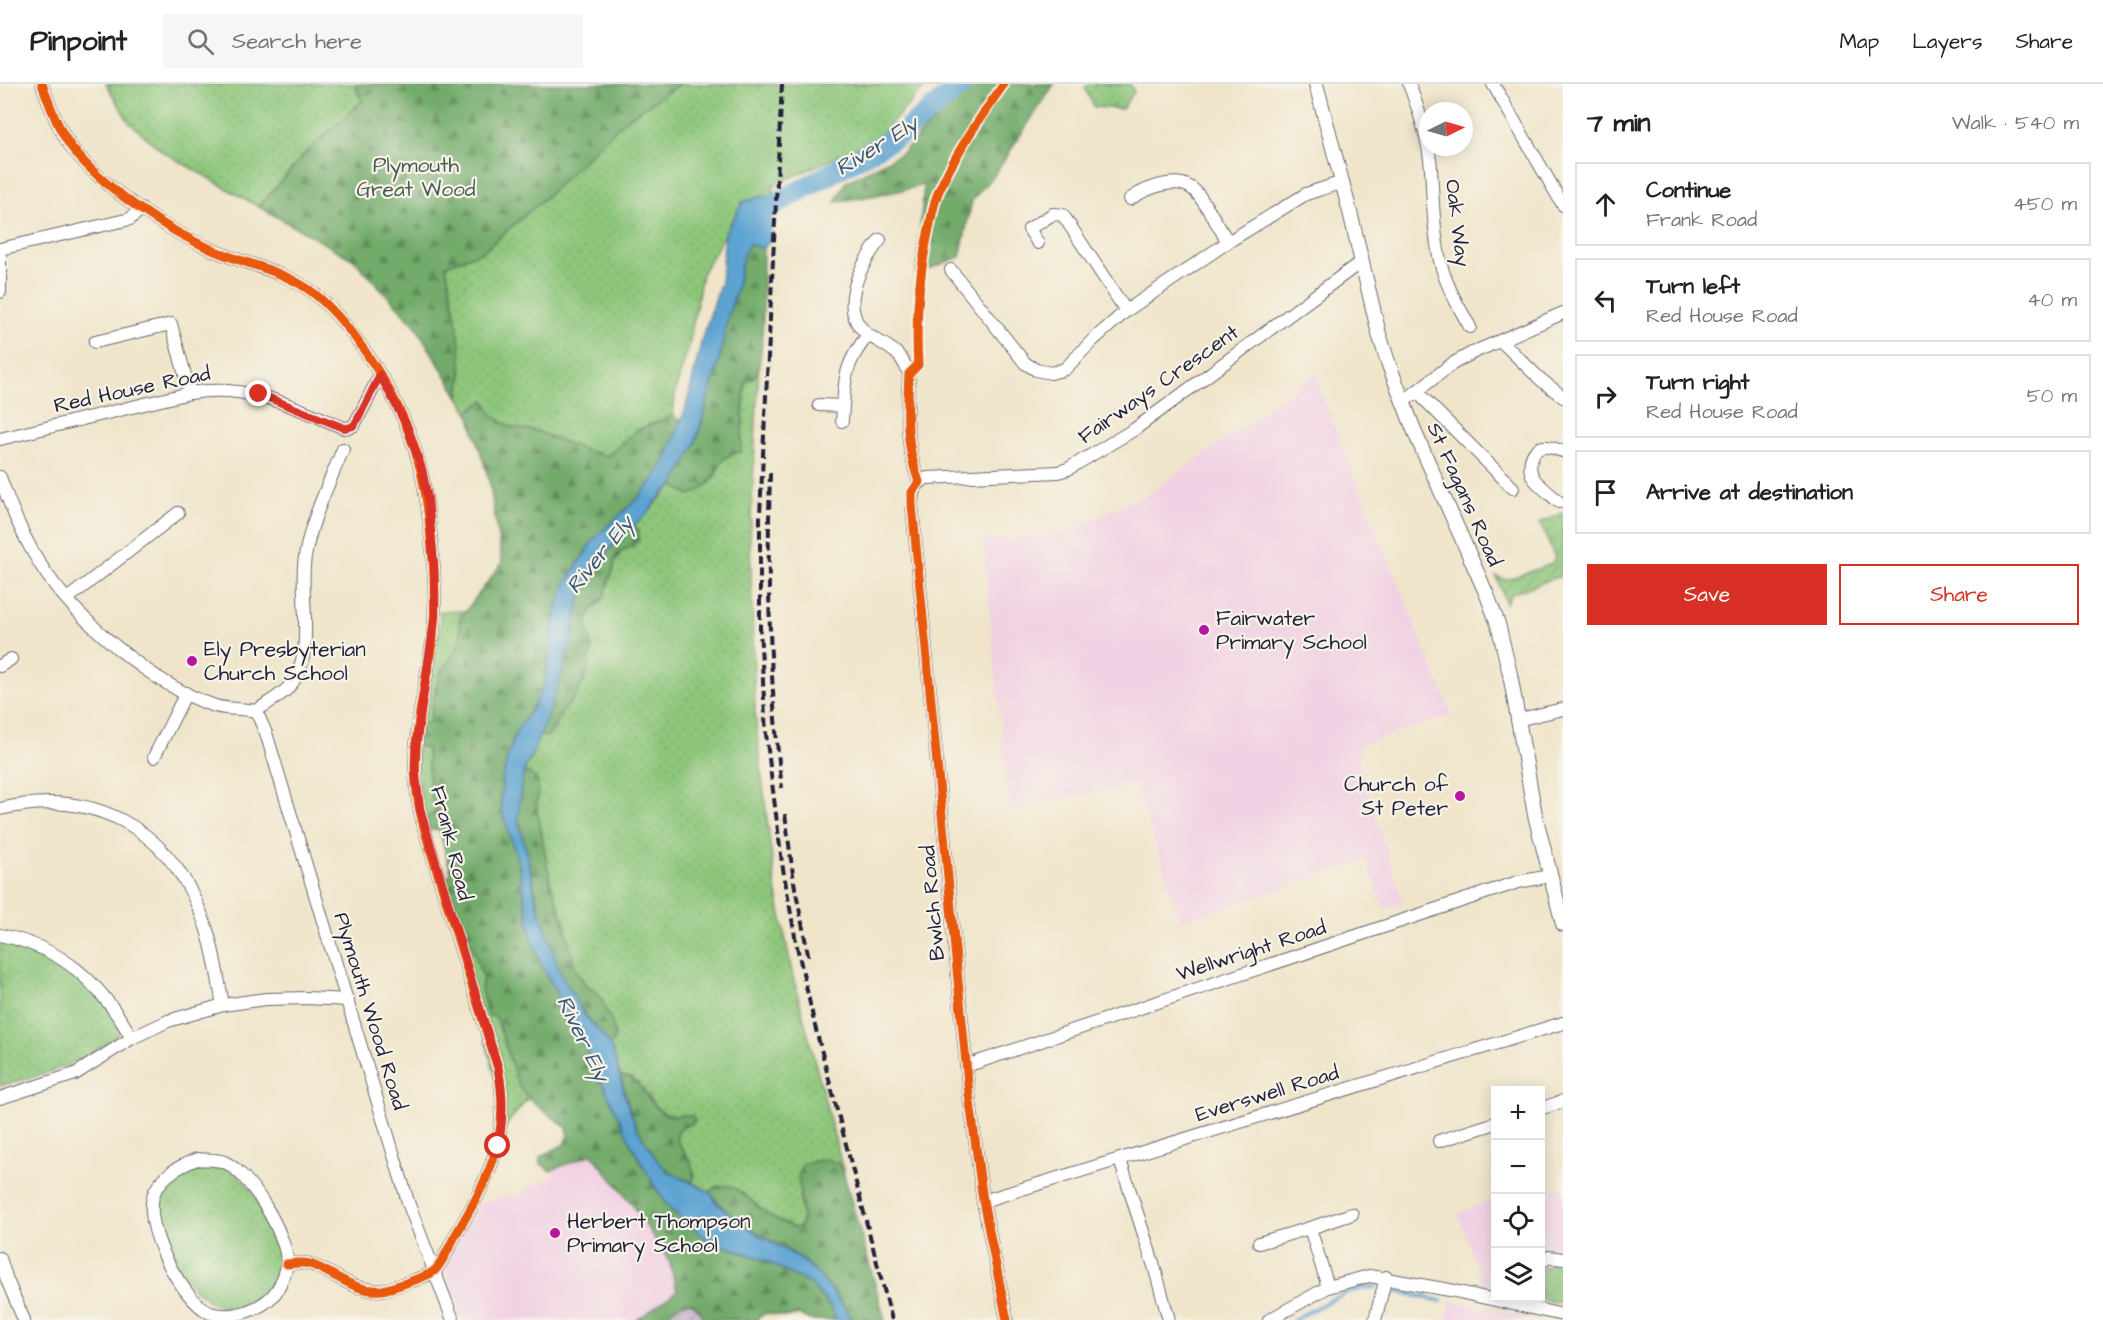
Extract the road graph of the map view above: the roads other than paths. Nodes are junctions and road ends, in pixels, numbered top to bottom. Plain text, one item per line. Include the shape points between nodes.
1 (42, 84) edge
2 (1316, 84) edge
3 (1409, 84) edge
4 (1493, 84) edge
5 (1343, 182) junction
6 (1130, 199) dead end
7 (1563, 206) edge
8 (141, 209) junction
9 (880, 240) dead end
10 (1228, 242) junction
11 (1038, 243) dead end
12 (0, 249) edge
13 (0, 255) edge
14 (1362, 261) junction
15 (951, 270) dead end
16 (0, 291) edge
17 (1126, 311) junction
18 (1563, 313) edge
19 (1470, 327) dead end
20 (868, 335) junction
21 (1501, 341) junction
22 (95, 342) dead end
23 (380, 375) junction
24 (1417, 392) junction
25 (190, 393) junction
26 (1563, 397) edge
27 (1403, 402) junction
28 (819, 405) dead end
29 (843, 406) junction
30 (842, 421) dead end
31 (0, 439) edge
32 (344, 449) dead end
33 (1563, 451) edge
34 (0, 477) edge
35 (919, 482) junction
36 (1513, 488) dead end
37 (1560, 502) dead end
38 (178, 513) dead end
39 (67, 599) junction
40 (186, 693) junction
41 (1563, 709) edge
42 (256, 711) junction
43 (1517, 720) junction
44 (154, 757) dead end
45 (0, 809) edge
46 (1550, 876) junction
47 (1563, 924) edge
48 (0, 936) edge
49 (348, 1000) junction
50 (223, 1005) junction
51 (1563, 1023) edge
52 (132, 1038) junction
53 (966, 1066) junction
54 (0, 1098) edge
55 (1563, 1101) edge
56 (1545, 1107) edge
57 (1491, 1125) edge
58 (1439, 1142) dead end
59 (1120, 1160) junction
60 (983, 1201) junction
61 (1352, 1214) dead end
62 (1310, 1228) junction
63 (1259, 1244) dead end
64 (0, 1258) edge
65 (1563, 1259) edge
66 (1545, 1260) edge
67 (287, 1264) junction
68 (434, 1272) junction
69 (1386, 1277) junction
70 (1328, 1287) junction
71 (1491, 1296) edge
72 (1521, 1302) edge
73 (1563, 1315) edge
74 (24, 1320) edge
75 (453, 1320) edge
76 (1007, 1320) edge
77 (1168, 1320) edge
78 (1269, 1320) edge
79 (1376, 1320) edge

1 - 8 street, Frank Road via 71,147
2 - 5 street, St Fagans Road
3 - 19 street, Oak Way via 1431,166 1438,255
4 - 7 street
5 - 10 street via 1306,194
5 - 14 street, St Fagans Road
6 - 10 street via 1154,186 1185,185 1195,190
8 - 12 street via 130,219
8 - 23 street, Frank Road via 181,235 308,289 340,320
9 - 20 street via 861,269 853,298 853,312
10 - 17 street
11 - 17 street via 1029,229 1053,214 1063,215
13 - 16 street
14 - 27 street, St Fagans Road via 1379,334
14 - 35 street, Fairways Crescent via 1135,429 1068,469 927,478
15 - 17 street via 1026,363 1036,370 1051,373 1065,369
18 - 21 street
20 - 29 street via 848,364
20 - 35 street via 901,357 909,374 907,432
21 - 24 street via 1452,364
21 - 26 street
22 - 25 street via 171,324
23 - 25 street, Red House Road via 355,425 349,428 259,394 218,389
23 - 68 street, Frank Road via 407,426 428,498 435,615 416,745 420,809 501,1085 501,1132 493,1161 472,1208
24 - 27 street
24 - 36 street
25 - 31 street, Red House Road
27 - 43 street, St Fagans Road via 1498,624
28 - 29 street
29 - 30 street
32 - 42 street via 312,526 305,558 305,651 300,666 286,689
33 - 37 street via 1539,448 1530,466 1535,481
34 - 39 street via 40,564
35 - 53 street, Bwlch Road via 912,492 912,505
38 - 39 street
39 - 40 street via 117,647
40 - 42 street via 219,707
40 - 44 street
41 - 43 street
42 - 49 street, Plymouth Wood Road
43 - 46 street, St Fagans Road via 1534,815
45 - 50 street via 38,803 93,809 121,819 150,838 178,868 200,911
46 - 47 street, St Fagans Road
46 - 53 street, Wellwright Road via 1518,882
48 - 52 street via 44,948 74,967 111,1005
49 - 50 street via 266,999
49 - 68 street, Plymouth Wood Road via 409,1205
50 - 52 street via 168,1021
51 - 59 street, Everswell Road
52 - 54 street via 75,1074
53 - 60 street, Bwlch Road
55 - 56 street
57 - 58 street
59 - 60 street, Everswell Road
59 - 77 street
60 - 76 street, Bwlch Road
61 - 62 street
62 - 63 street
62 - 70 street
64 - 74 street
65 - 66 street
67 - 67 street via 278,1289 254,1311 230,1316 211,1313 194,1299 162,1252 153,1226 154,1193 175,1169 197,1159 224,1161 253,1187 270,1215
67 - 68 street via 309,1264 358,1288 372,1290 385,1290
68 - 75 street, Plymouth Wood Road
69 - 70 street via 1369,1276
69 - 71 street
69 - 79 street
70 - 78 street
72 - 73 street

